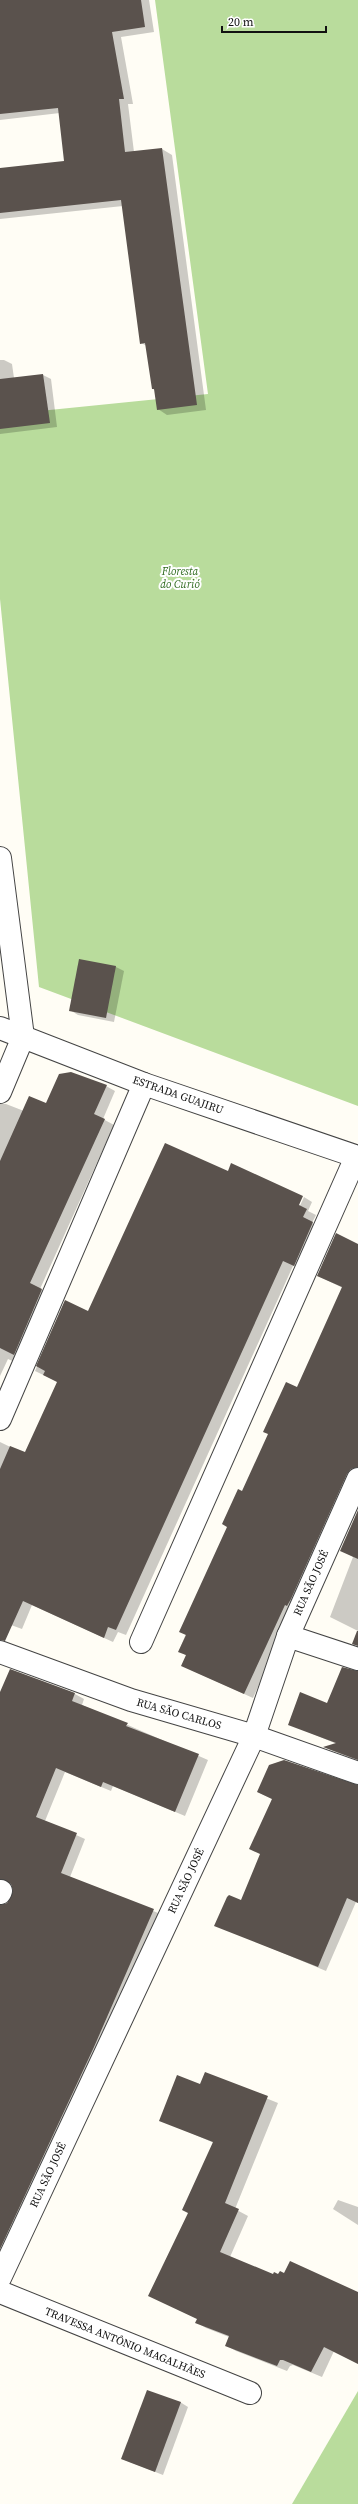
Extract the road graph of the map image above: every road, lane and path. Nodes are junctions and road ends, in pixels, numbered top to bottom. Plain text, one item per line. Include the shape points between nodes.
1 (0, 858) edge
2 (0, 1028) edge
3 (23, 1037) junction
4 (144, 1084) junction
5 (0, 1092) edge
6 (357, 1157) edge
7 (0, 1419) edge
8 (358, 1479) edge
9 (288, 1636) junction
10 (141, 1642) dead end
11 (0, 1652) edge
12 (358, 1659) edge
13 (254, 1736) junction
14 (358, 1773) edge
15 (0, 2278) edge
16 (0, 2292) edge
17 (250, 2393) dead end

1 - 3 street
2 - 3 street, ESTRADA GUAJIRU
3 - 4 street, ESTRADA GUAJIRU
3 - 5 street
4 - 6 street, ESTRADA GUAJIRU
4 - 7 street
6 - 10 street
8 - 9 street, RUA SÃO JOSÉ
9 - 12 street
9 - 13 street, RUA SÃO JOSÉ
11 - 13 street, RUA SÃO CARLOS via 131,1700
13 - 14 street, RUA SÃO CARLOS
13 - 15 street, RUA SÃO JOSÉ
16 - 17 street, TRAVESSA ANTÔNIO MAGALHÃES

